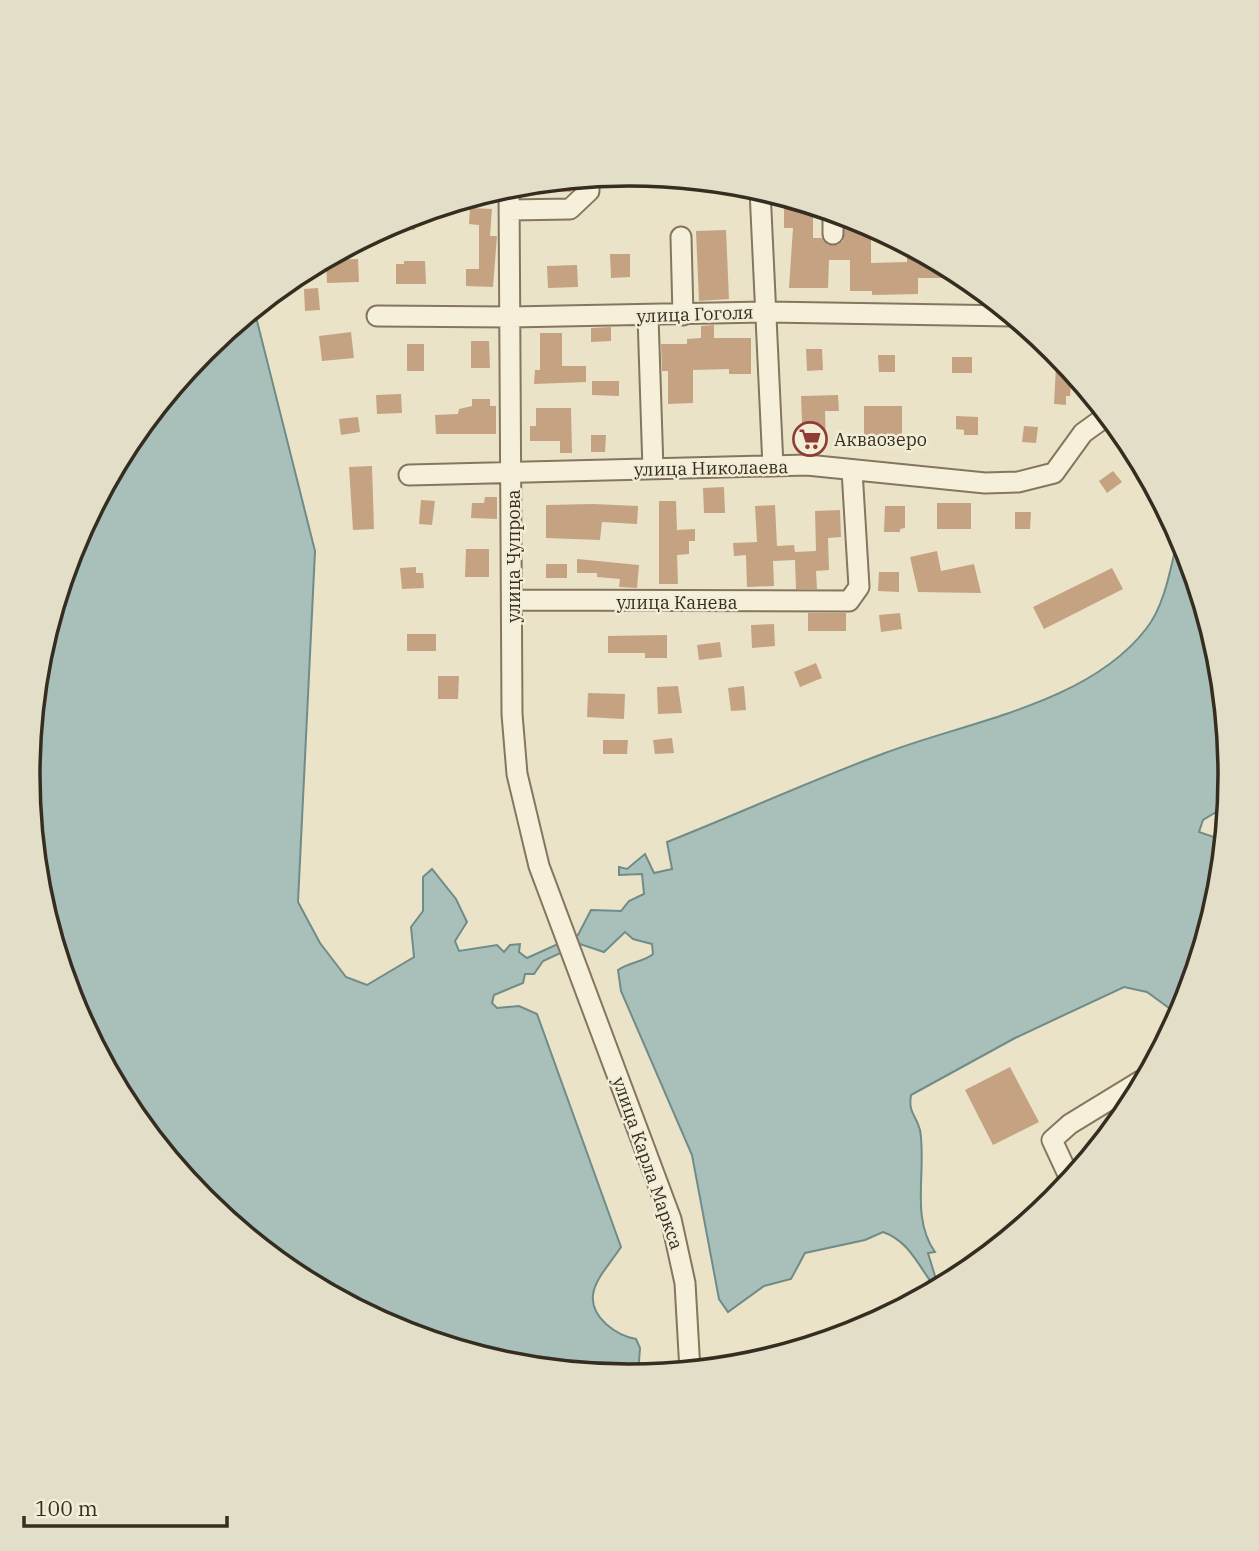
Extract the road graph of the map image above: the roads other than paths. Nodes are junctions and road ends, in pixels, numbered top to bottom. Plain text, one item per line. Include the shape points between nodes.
1 (589, 188) edge
2 (510, 199) edge
3 (761, 202) edge
4 (510, 209) junction
5 (833, 223) edge
6 (833, 234) dead end
7 (681, 237) dead end
8 (767, 312) junction
9 (684, 315) junction
10 (377, 316) dead end
11 (648, 316) junction
12 (998, 316) edge
13 (510, 317) junction
14 (1100, 421) edge
15 (773, 466) junction
16 (653, 469) junction
17 (852, 471) junction
18 (513, 474) junction
19 (408, 475) dead end
20 (512, 600) junction
21 (575, 961) joint
22 (1128, 1088) edge
23 (1066, 1171) edge
24 (689, 1361) edge

1 - 4 street via 570,209
2 - 4 street, улица Чупрова
3 - 8 street
4 - 13 street, улица Чупрова
5 - 6 street
7 - 9 street
8 - 9 street, улица Гоголя
8 - 12 street, улица Гоголя
8 - 15 street
9 - 11 street, улица Гоголя
10 - 13 street, улица Гоголя
11 - 13 street, улица Гоголя
11 - 16 street
13 - 18 street, улица Чупрова
14 - 17 street, улица Николаева via 1083,433 1054,472 1018,482
15 - 16 street, улица Николаева
15 - 17 street, улица Николаева
16 - 18 street, улица Николаева
17 - 20 street, улица Канева via 859,587 849,601
18 - 19 street, улица Николаева
18 - 20 street, улица Чупрова
20 - 21 street, улица Чупрова via 517,774 530,836
21 - 24 street, улица Карла Маркса via 671,1219 685,1283
22 - 23 street via 1052,1140

